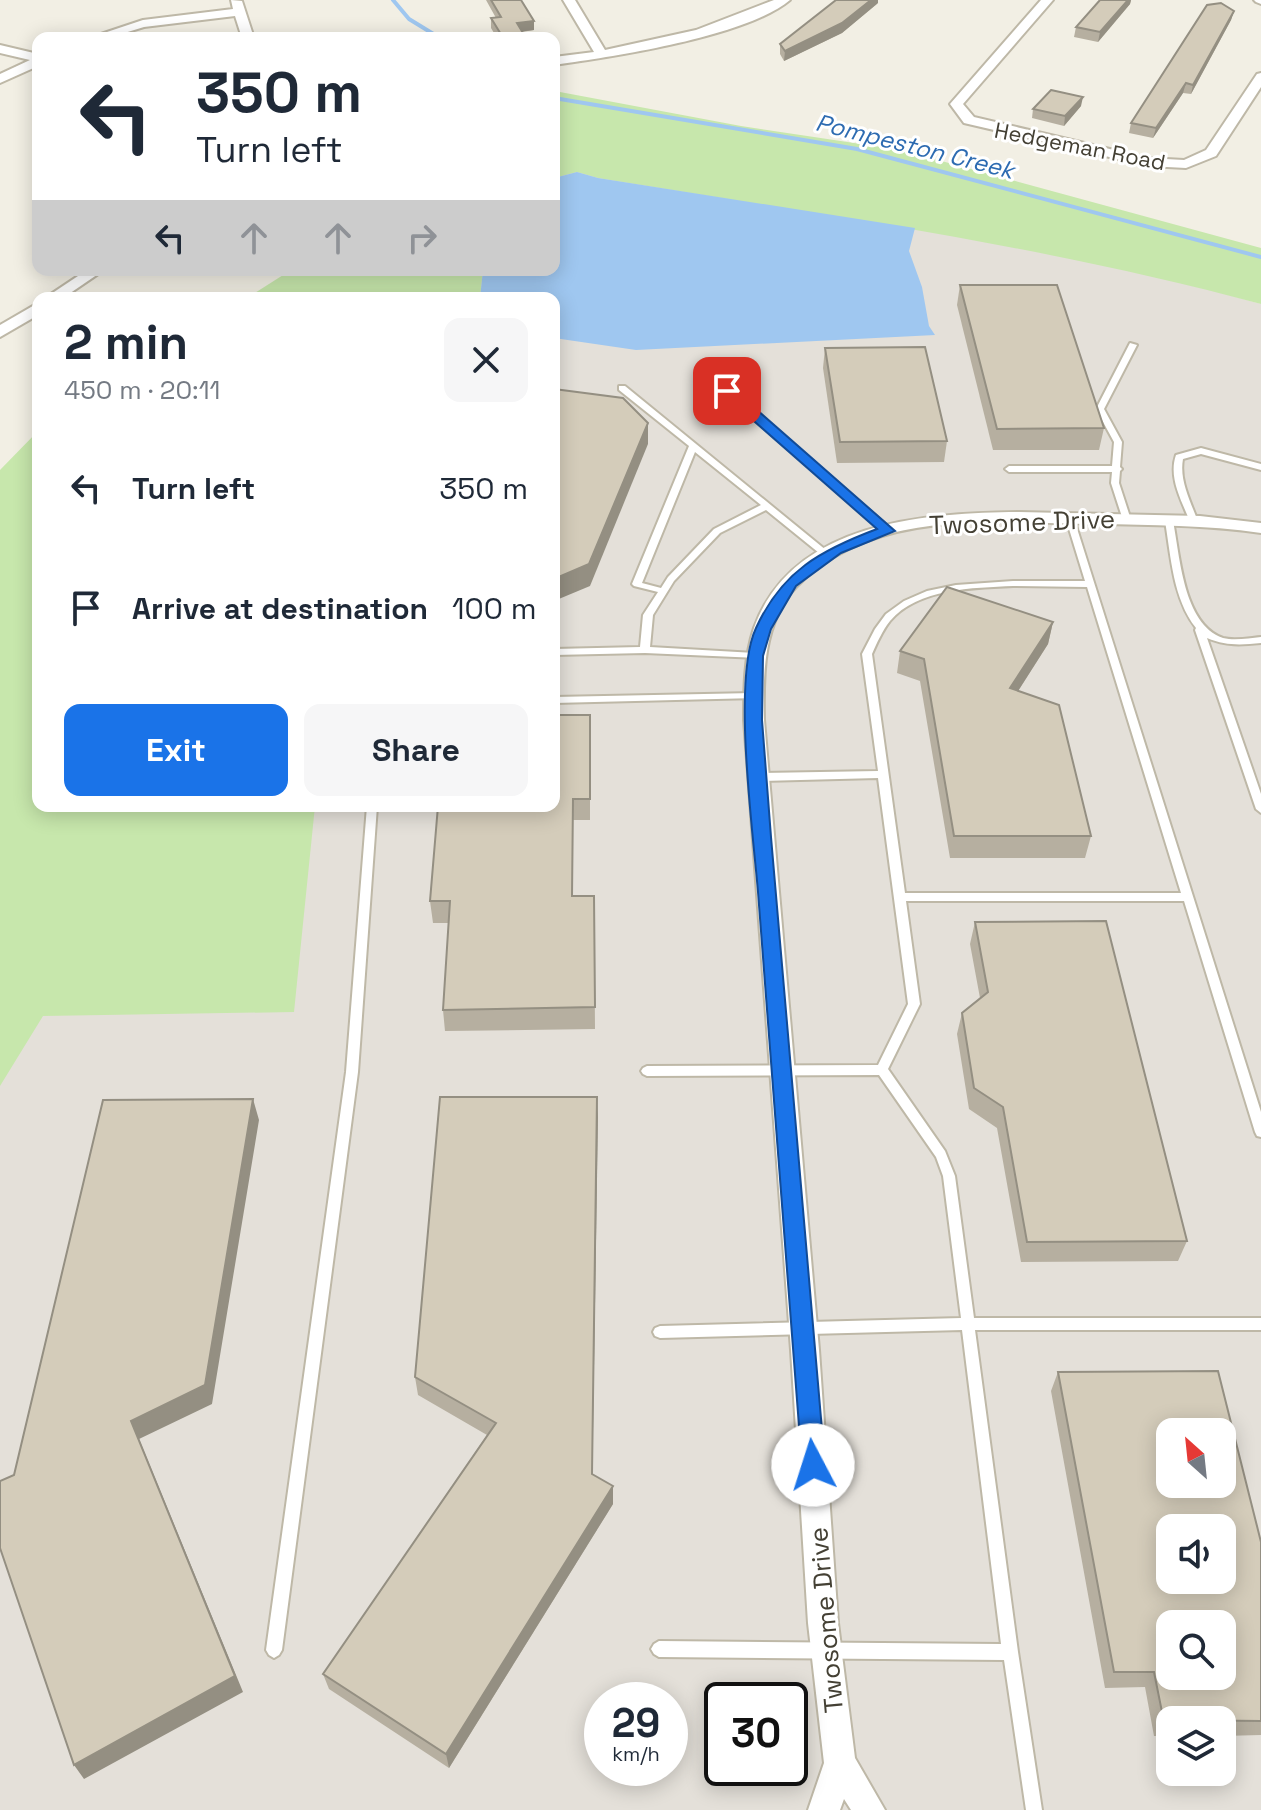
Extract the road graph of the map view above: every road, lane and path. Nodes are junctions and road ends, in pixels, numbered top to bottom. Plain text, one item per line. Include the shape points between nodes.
1 (569, 0) edge
2 (784, 0) edge
3 (1047, 0) edge
4 (238, 6) edge
5 (116, 32) edge
6 (246, 32) edge
7 (0, 49) edge
8 (602, 55) junction
9 (32, 58) edge
10 (560, 60) edge
11 (32, 63) edge
12 (1261, 77) edge
13 (0, 79) edge
14 (88, 276) edge
15 (62, 292) edge
16 (32, 312) edge
17 (0, 332) edge
18 (1133, 345) dead end
19 (622, 388) dead end
20 (727, 391) dead end
21 (693, 446) junction
22 (1261, 467) edge
23 (1009, 469) dead end
24 (1118, 469) junction
25 (766, 506) junction
26 (1070, 519) junction
27 (1127, 520) junction
28 (1169, 521) junction
29 (1194, 522) junction
30 (1261, 528) edge
31 (888, 531) junction
32 (827, 555) junction
33 (1090, 584) junction
34 (663, 591) junction
35 (1200, 630) junction
36 (1261, 640) edge
37 (645, 650) junction
38 (560, 652) edge
39 (755, 656) junction
40 (754, 696) junction
41 (560, 700) edge
42 (883, 774) junction
43 (759, 777) junction
44 (1261, 809) edge
45 (372, 812) edge
46 (900, 897) junction
47 (1188, 897) junction
48 (781, 1070) junction
49 (882, 1070) junction
50 (647, 1071) dead end
51 (1261, 1132) edge
52 (968, 1324) junction
53 (1261, 1324) edge
54 (803, 1328) junction
55 (660, 1332) dead end
56 (659, 1649) dead end
57 (274, 1650) dead end
58 (827, 1651) junction
59 (1010, 1652) junction
60 (840, 1763) junction
61 (824, 1810) edge
62 (869, 1810) edge
63 (1034, 1810) edge

1 - 8 street
2 - 8 street via 692,36
3 - 12 street, Hedgeman Road via 956,104 969,120 1148,162 1186,164 1211,153
4 - 5 street
4 - 6 street
7 - 9 street
8 - 10 street
11 - 13 street
14 - 15 street
16 - 17 street
18 - 24 lane via 1100,409 1118,442
19 - 21 lane
20 - 31 lane
21 - 25 lane
21 - 34 lane via 637,584
22 - 29 lane via 1201,451 1179,457 1180,481
23 - 24 lane
24 - 27 lane via 1115,483
25 - 32 lane
25 - 34 lane via 717,531
26 - 27 street, Twosome Drive
26 - 31 street, Twosome Drive via 967,520
26 - 33 lane
27 - 28 street, Twosome Drive
28 - 29 street, Twosome Drive
28 - 35 lane via 1189,617
29 - 30 street, Twosome Drive
31 - 32 street, Twosome Drive
32 - 39 street, Twosome Drive via 790,583 774,605
33 - 42 lane via 939,591 911,600 889,616 867,654
33 - 47 lane
34 - 37 lane via 648,615
35 - 36 lane via 1222,641
35 - 44 lane
37 - 38 lane
37 - 39 lane
39 - 40 street, Twosome Drive
40 - 41 lane
40 - 43 street, Twosome Drive
42 - 43 lane
42 - 46 lane
43 - 48 street, Twosome Drive
45 - 57 lane via 352,1072
46 - 47 lane
46 - 49 lane via 914,1004
47 - 51 lane
48 - 49 lane
48 - 50 lane
48 - 54 street, Twosome Drive
49 - 52 lane via 941,1155 949,1176
52 - 53 lane
52 - 54 lane
52 - 59 lane
54 - 55 lane
54 - 58 street, Twosome Drive
56 - 58 lane
58 - 59 lane
58 - 60 street, Twosome Drive
59 - 63 lane
60 - 61 street, Twosome Drive
60 - 62 street, Twosome Drive

